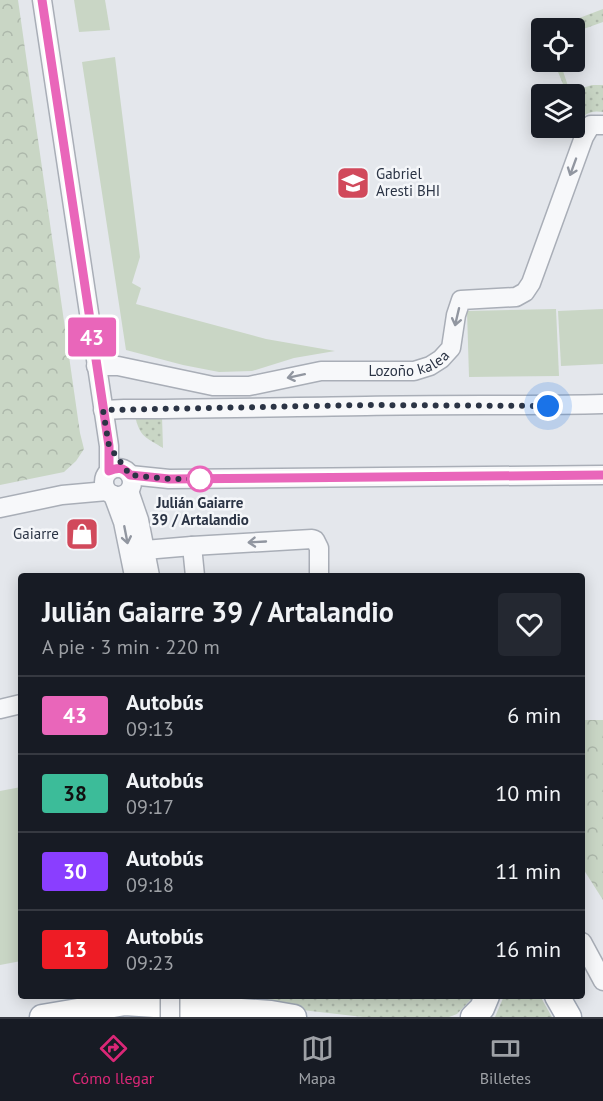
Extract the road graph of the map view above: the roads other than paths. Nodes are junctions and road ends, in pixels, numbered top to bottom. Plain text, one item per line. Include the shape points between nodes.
1 (42, 0) edge
2 (603, 125) edge
3 (96, 366) junction
4 (603, 404) edge
5 (103, 410) junction
6 (603, 476) edge
7 (119, 482) junction
8 (0, 508) edge
9 (192, 546) junction
10 (145, 550) junction
11 (133, 573) edge
12 (149, 573) edge
13 (195, 573) edge
14 (319, 573) edge
15 (18, 706) edge
16 (0, 709) edge
17 (585, 948) edge
18 (603, 981) edge
19 (170, 999) edge
20 (486, 999) edge
21 (559, 999) edge
22 (42, 1017) edge
23 (170, 1017) edge
24 (294, 1017) edge
25 (473, 1017) edge
26 (569, 1017) edge

1 - 3 street
2 -> 3 street, Lozoño kalea via 591,125 584,137 525,292 516,297 461,300 451,348 430,366 414,370 321,371 249,386 213,386 118,366
3 - 5 street
4 - 5 street
5 - 7 street
6 - 7 street
7 - 8 street
7 - 10 street via 139,520
7 -> 11 street
9 - 10 street
9 - 13 street
14 -> 9 street via 319,548 312,539
10 - 12 street
15 - 16 street
17 - 18 street
19 - 23 street, bridge
20 - 25 main road
21 - 26 main road
22 - 24 main road via 125,1003

